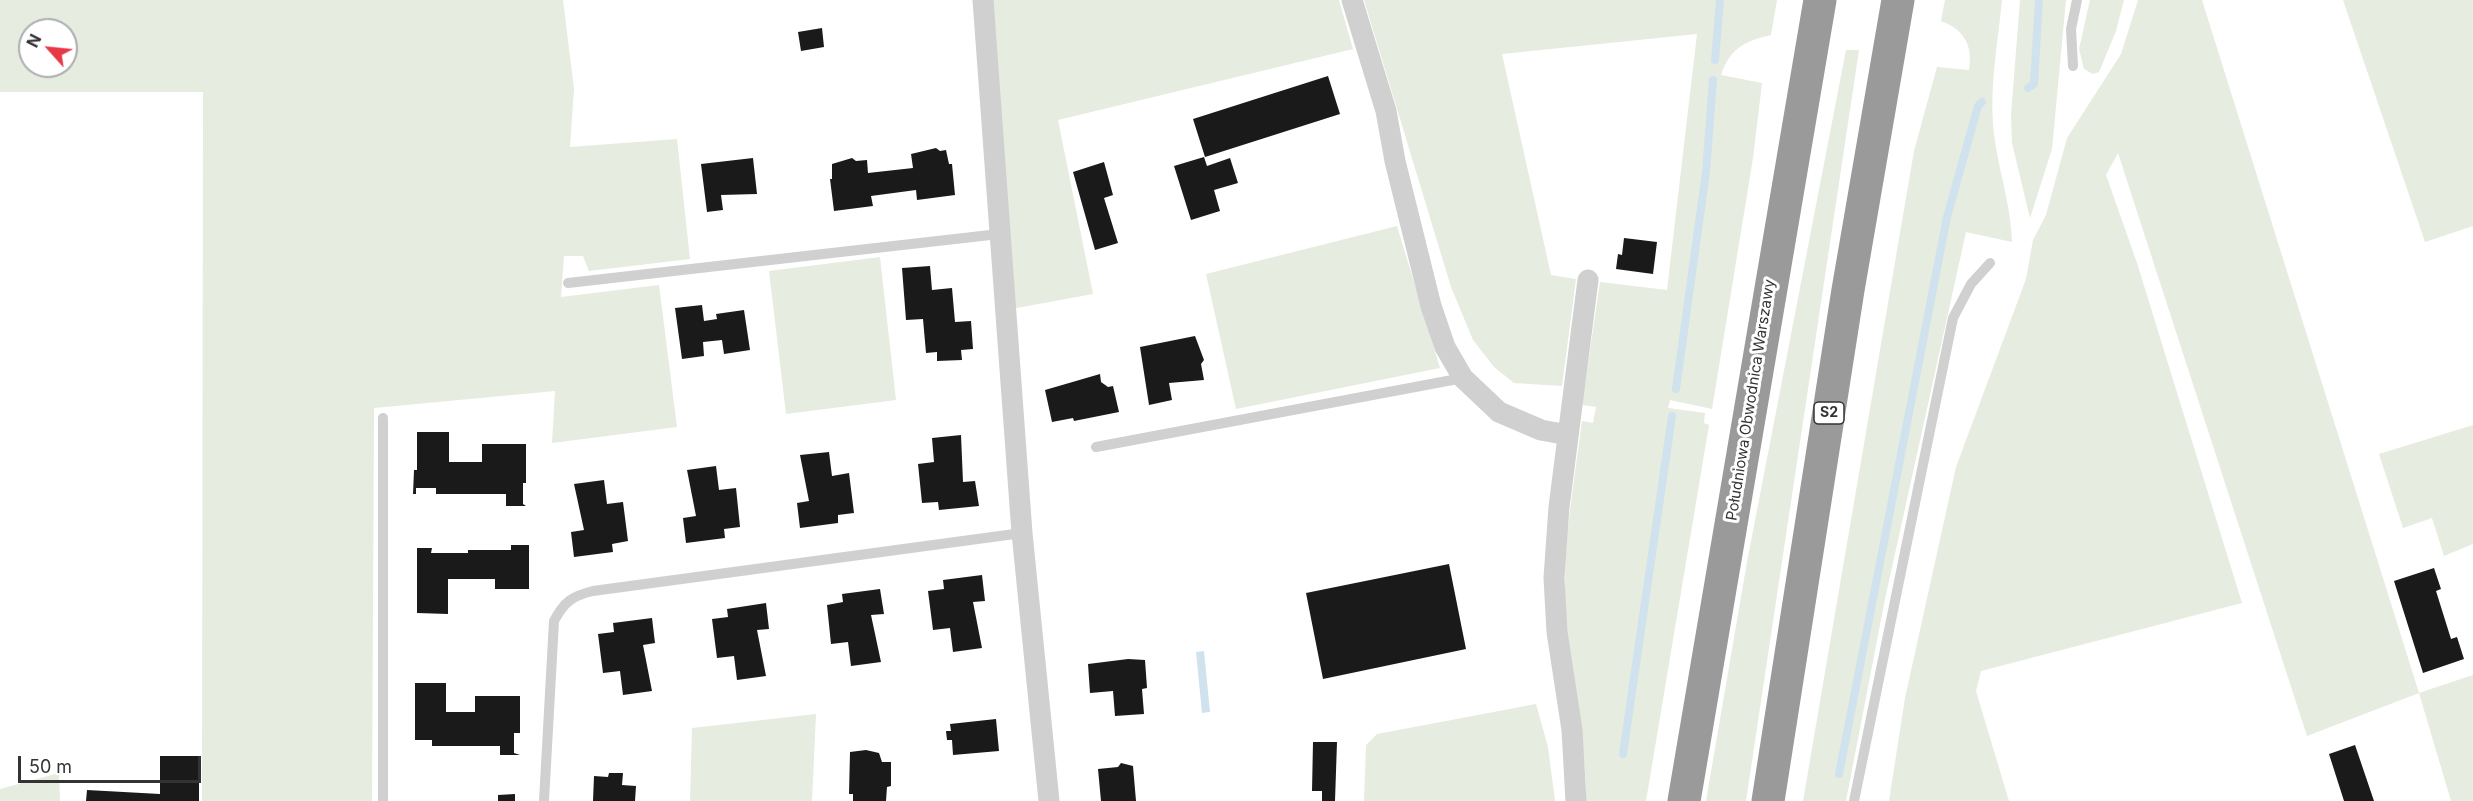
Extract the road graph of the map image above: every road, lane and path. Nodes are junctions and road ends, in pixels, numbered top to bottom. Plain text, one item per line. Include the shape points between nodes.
1 (982, 0) edge
2 (1352, 0) edge
3 (1820, 0) edge
4 (2077, 0) edge
5 (1895, 13) edge
6 (2073, 66) dead end
7 (999, 234) junction
8 (1990, 263) dead end
9 (1588, 280) dead end
10 (568, 283) dead end
11 (1463, 378) junction
12 (383, 418) dead end
13 (1568, 435) junction
14 (1096, 447) dead end
15 (1022, 533) junction
16 (383, 801) edge
17 (544, 801) edge
18 (1049, 801) edge
19 (1576, 801) edge
20 (1684, 801) edge
21 (1768, 801) edge
22 (1854, 801) edge

1 - 7 street
2 - 11 street via 1386,111 1431,306 1445,347
3 - 20 highway, Południowa Obwodnica Warszawy
4 - 6 lane via 2071,29
5 - 21 highway, S2
7 - 10 lane
7 - 15 street
8 - 22 lane via 1971,284 1953,318
9 - 13 street
11 - 13 street via 1499,411 1541,430
11 - 14 lane
12 - 16 lane
13 - 19 street via 1554,578
15 - 17 lane via 574,596 554,621
15 - 18 street

